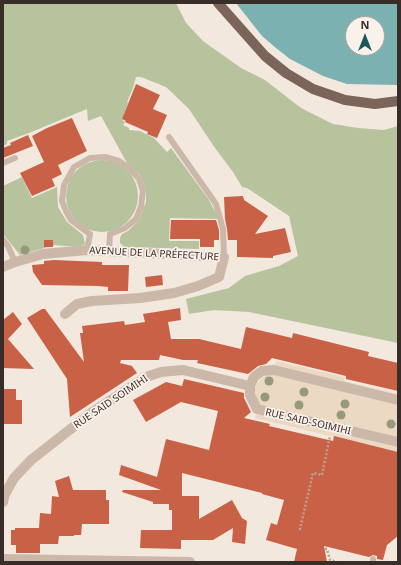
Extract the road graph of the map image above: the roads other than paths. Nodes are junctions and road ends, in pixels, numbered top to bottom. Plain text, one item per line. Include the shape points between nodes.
1 (218, 3) edge
2 (398, 101) edge
3 (169, 137) dead end
4 (15, 158) dead end
5 (3, 164) edge
6 (3, 240) edge
7 (87, 250) junction
8 (109, 250) junction
9 (224, 257) junction
10 (15, 262) junction
11 (3, 267) edge
12 (65, 314) dead end
13 (250, 386) junction
14 (398, 400) edge
15 (398, 442) edge
16 (3, 502) edge
17 (3, 559) edge
18 (190, 562) edge

1 - 2 main road via 265,56 286,73 313,89 345,100 375,104
3 - 9 lane via 216,204 223,229
4 - 5 lane
6 - 10 lane
7 - 8 street, AVENUE DE LA PRÉFECTURE
7 - 8 lane via 90,234 71,220 66,211 62,200 64,184 74,167 90,158 105,157 119,161 129,168 139,179 143,191 136,219 125,228 110,234
7 - 10 street, AVENUE DE LA PRÉFECTURE via 43,254
8 - 9 street, AVENUE DE LA PRÉFECTURE
9 - 12 street, AVENUE DE LA PRÉFECTURE via 219,277 198,286 174,293 77,304
10 - 11 street, AVENUE DE LA PRÉFECTURE
13 - 14 street via 254,377 262,371 274,370
13 - 15 street, RUE SAID-SOIMIHI via 250,395 257,409
13 - 16 street, RUE SAID SOIMIHI via 183,370 161,372 146,377 91,413 31,460 14,478
17 - 18 street

